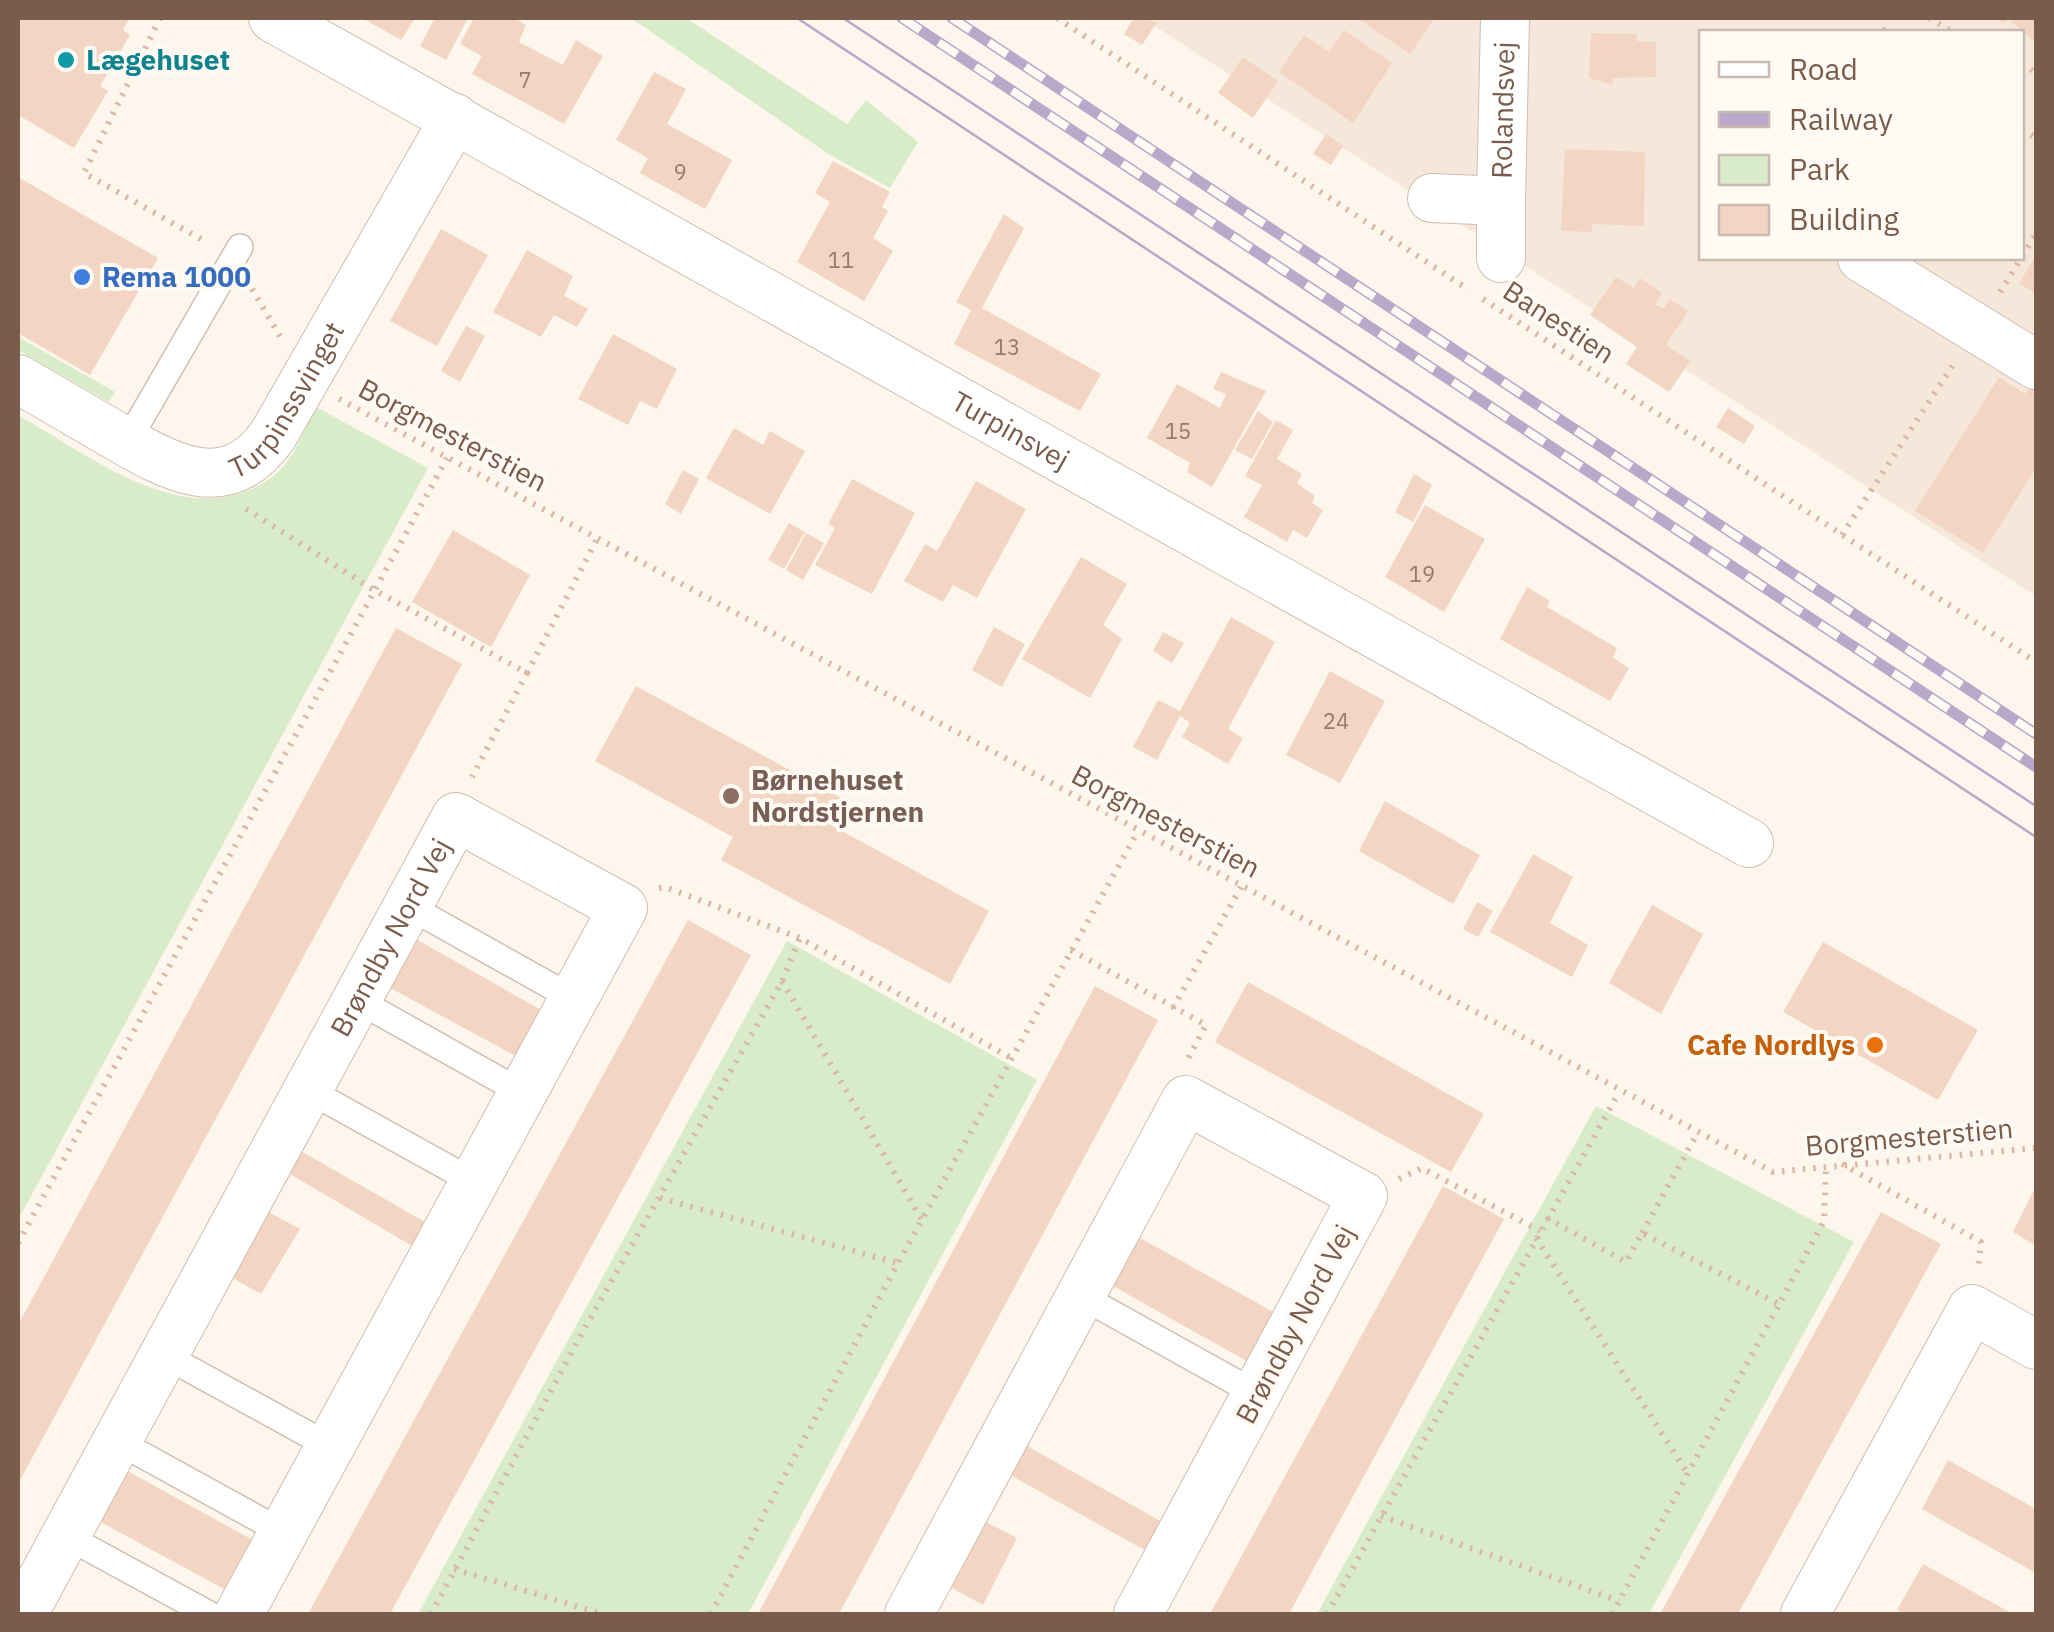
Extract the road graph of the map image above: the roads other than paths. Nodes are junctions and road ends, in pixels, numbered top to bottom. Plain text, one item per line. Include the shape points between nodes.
1 (273, 18) edge
2 (1505, 18) edge
3 (455, 118) junction
4 (1432, 198) dead end
5 (1501, 201) junction
6 (240, 248) dead end
7 (1501, 258) dead end
8 (1865, 260) edge
9 (2036, 365) edge
10 (18, 379) edge
11 (127, 442) junction
12 (1749, 843) dead end
13 (408, 906) junction
14 (574, 999) junction
15 (356, 1000) junction
16 (308, 1090) junction
17 (523, 1093) junction
18 (474, 1182) junction
19 (1081, 1296) junction
20 (2036, 1345) edge
21 (164, 1355) junction
22 (1257, 1394) junction
23 (117, 1441) junction
24 (331, 1447) junction
25 (284, 1534) junction
26 (66, 1536) junction
27 (23, 1614) edge
28 (209, 1614) edge
29 (240, 1614) edge
30 (909, 1614) edge
31 (1138, 1614) edge
32 (1805, 1614) edge

1 - 3 street, Turpinsvej
2 - 5 street, Rolandsvej
3 - 11 street, Turpinssvinget via 261,452 235,469 207,473 169,466
3 - 12 street, Turpinsvej
4 - 5 street, Rolandsvej
5 - 7 street, Rolandsvej
6 - 11 lane
8 - 9 street
10 - 11 street, Turpinssvinget
13 - 14 lane
13 - 14 street, Brøndby Nord Vej via 456,817 623,908
13 - 15 street, Brøndby Nord Vej
14 - 17 street, Brøndby Nord Vej
15 - 16 street, Brøndby Nord Vej
15 - 17 lane
16 - 18 lane
16 - 21 street, Brøndby Nord Vej
17 - 18 street, Brøndby Nord Vej
18 - 24 street, Brøndby Nord Vej
19 - 22 lane
19 - 22 street, Brøndby Nord Vej via 1186,1100 1364,1196
19 - 30 street
20 - 32 street via 1972,1310
21 - 23 street, Brøndby Nord Vej
21 - 24 lane
22 - 31 street, Brøndby Nord Vej
23 - 25 lane
23 - 26 street, Brøndby Nord Vej
24 - 25 street, Brøndby Nord Vej
25 - 29 street, Brøndby Nord Vej
26 - 27 street, Brøndby Nord Vej
26 - 28 lane

